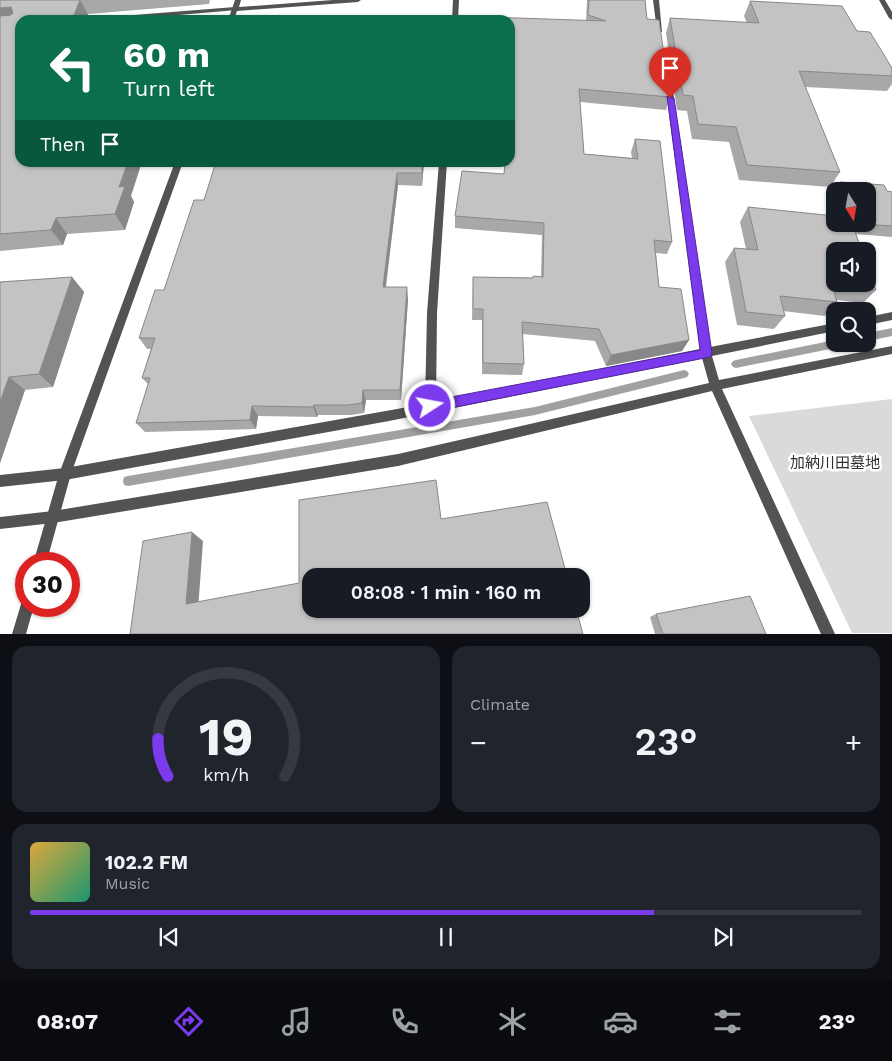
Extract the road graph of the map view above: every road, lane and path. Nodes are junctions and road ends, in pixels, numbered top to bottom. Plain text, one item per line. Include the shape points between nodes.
1 (238, 0) edge
2 (358, 0) edge
3 (456, 0) edge
4 (656, 0) edge
5 (882, 0) edge
6 (235, 8) junction
7 (154, 15) edge
8 (233, 15) edge
9 (455, 15) edge
10 (892, 18) edge
11 (662, 39) edge
12 (667, 78) edge
13 (177, 167) edge
14 (444, 167) edge
15 (892, 316) edge
16 (876, 319) edge
17 (826, 329) edge
18 (892, 350) edge
19 (706, 353) junction
20 (715, 386) junction
21 (430, 406) junction
22 (65, 474) junction
23 (0, 481) edge
24 (53, 517) junction
25 (0, 523) edge
26 (43, 552) edge
27 (24, 617) edge
28 (19, 634) edge
29 (828, 634) edge

1 - 6 street
2 - 6 street
3 - 9 street
4 - 11 street
5 - 10 street
6 - 7 street
6 - 8 street
12 - 19 street
13 - 22 street
14 - 21 street via 432,313
15 - 16 street
17 - 19 street
18 - 20 street
19 - 20 street
19 - 21 street
20 - 24 street via 398,460
20 - 29 street
21 - 22 street
22 - 23 street
22 - 24 street
24 - 25 street
24 - 26 street
27 - 28 street

